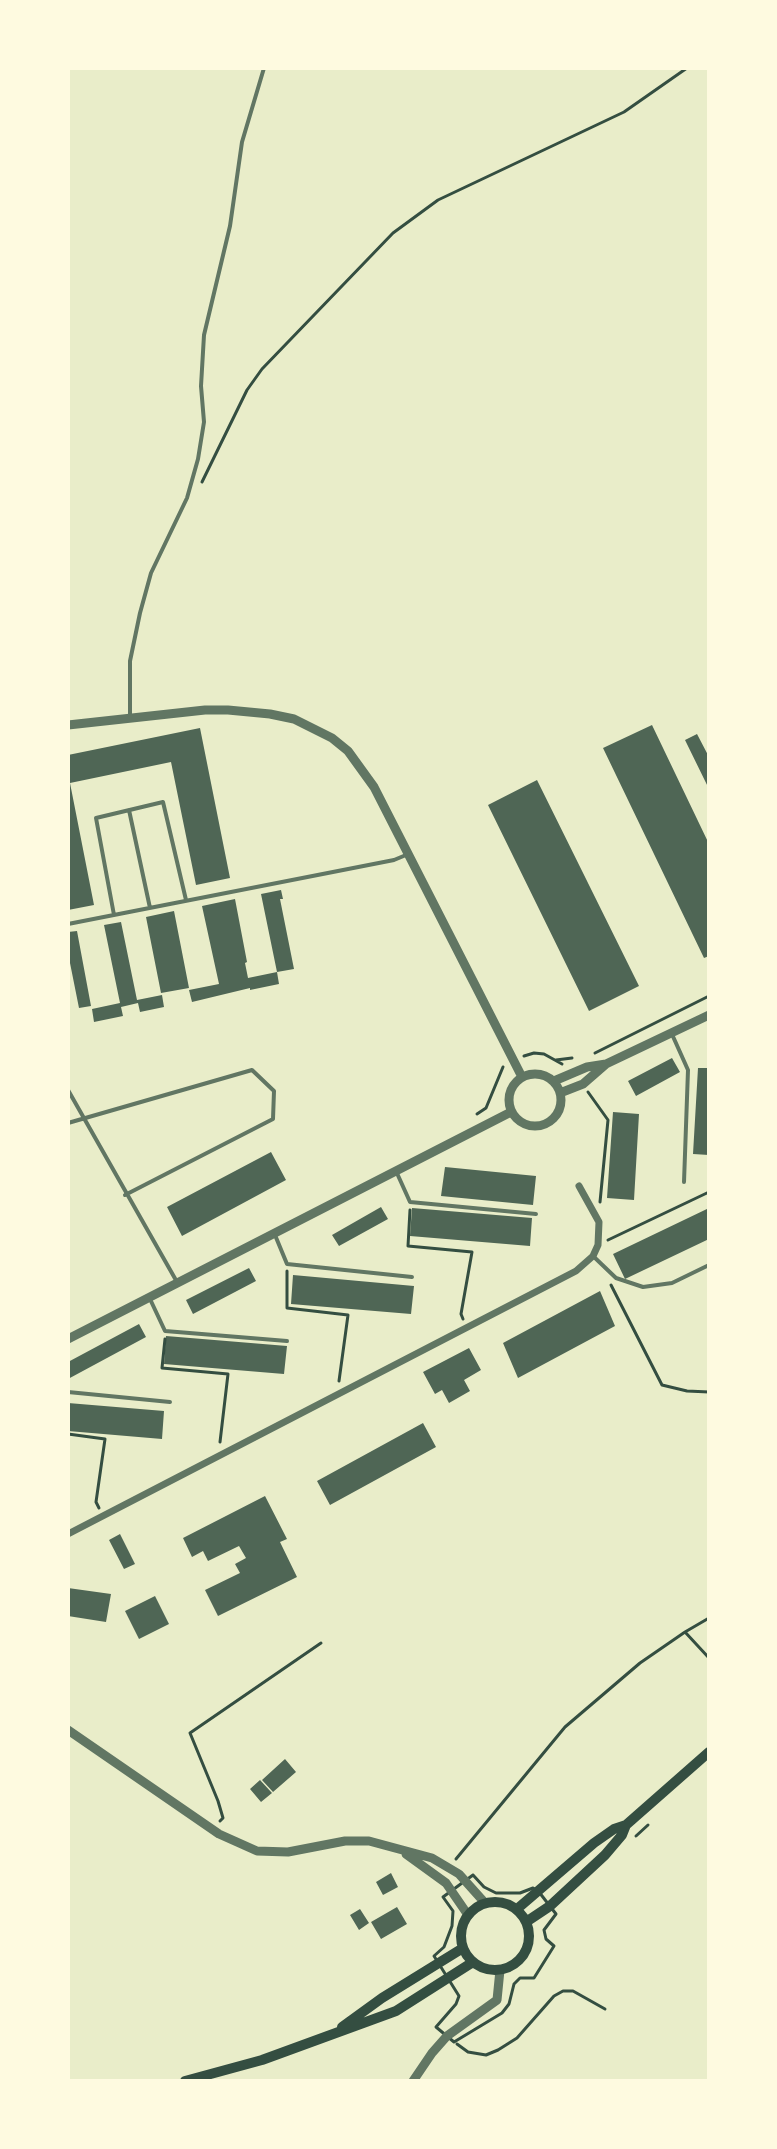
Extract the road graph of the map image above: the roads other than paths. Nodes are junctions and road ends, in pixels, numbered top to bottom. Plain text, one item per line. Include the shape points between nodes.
1 (264, 68) edge
2 (130, 718) junction
3 (68, 725) edge
4 (129, 810) junction
5 (410, 853) junction
6 (186, 900) junction
7 (150, 908) junction
8 (114, 915) junction
9 (68, 924) edge
10 (709, 1015) edge
11 (671, 1032) junction
12 (606, 1064) junction
13 (522, 1077) junction
14 (554, 1081) junction
15 (68, 1090) edge
16 (560, 1093) junction
17 (511, 1112) junction
18 (83, 1119) junction
19 (68, 1123) edge
20 (396, 1171) junction
21 (684, 1182) dead end
22 (579, 1186) dead end
23 (125, 1195) junction
24 (536, 1214) dead end
25 (274, 1233) junction
26 (593, 1256) junction
27 (709, 1265) edge
28 (412, 1277) dead end
29 (177, 1282) junction
30 (149, 1296) junction
31 (68, 1339) edge
32 (287, 1341) dead end
33 (68, 1392) edge
34 (170, 1402) dead end
35 (68, 1534) edge
36 (68, 1730) edge
37 (709, 1752) edge
38 (626, 1825) junction
39 (404, 1852) junction
40 (485, 1903) junction
41 (517, 1909) junction
42 (468, 1915) junction
43 (526, 1922) junction
44 (463, 1948) junction
45 (473, 1962) junction
46 (500, 1970) junction
47 (330, 2036) junction
48 (185, 2081) edge
49 (413, 2081) edge

1 - 2 lane via 242,142 230,226 204,335 204,422 198,459 140,613 130,661
2 - 3 street
2 - 5 street via 228,710 270,714 316,729 362,768
4 - 6 lane via 163,802
4 - 7 lane
4 - 8 lane via 96,818
5 - 6 lane
5 - 13 street
6 - 7 lane
7 - 8 lane
8 - 9 lane
10 - 11 street
11 - 12 street
11 - 21 lane via 688,1070
12 - 14 street
12 - 16 street via 583,1084
13 - 14 street via 539,1074
13 - 17 street via 509,1095
14 - 16 street
15 - 18 lane
16 - 17 street via 557,1115 544,1125 529,1126
17 - 20 street
18 - 19 lane
18 - 23 lane
18 - 23 lane via 252,1070 274,1091 273,1119
20 - 24 lane via 410,1202
20 - 25 street
22 - 26 street via 599,1222
23 - 29 lane
25 - 28 lane via 287,1264
25 - 29 street
26 - 27 lane via 616,1278 643,1287 672,1283
26 - 35 street via 576,1271
29 - 30 street
30 - 31 street
30 - 32 lane via 165,1331
33 - 34 lane
36 - 39 street via 213,1830 257,1851 369,1841
37 - 38 main road
38 - 41 main road via 594,1843
38 - 43 main road via 605,1855
39 - 40 street via 448,1868
39 - 42 street via 446,1883
40 - 41 main road via 502,1902
40 - 42 main road
41 - 43 main road
42 - 44 main road via 461,1931
43 - 46 main road via 527,1949 516,1963
44 - 45 main road
44 - 47 main road
45 - 46 main road
45 - 47 main road via 396,2011
46 - 49 street via 497,2000 450,2039
47 - 48 main road

